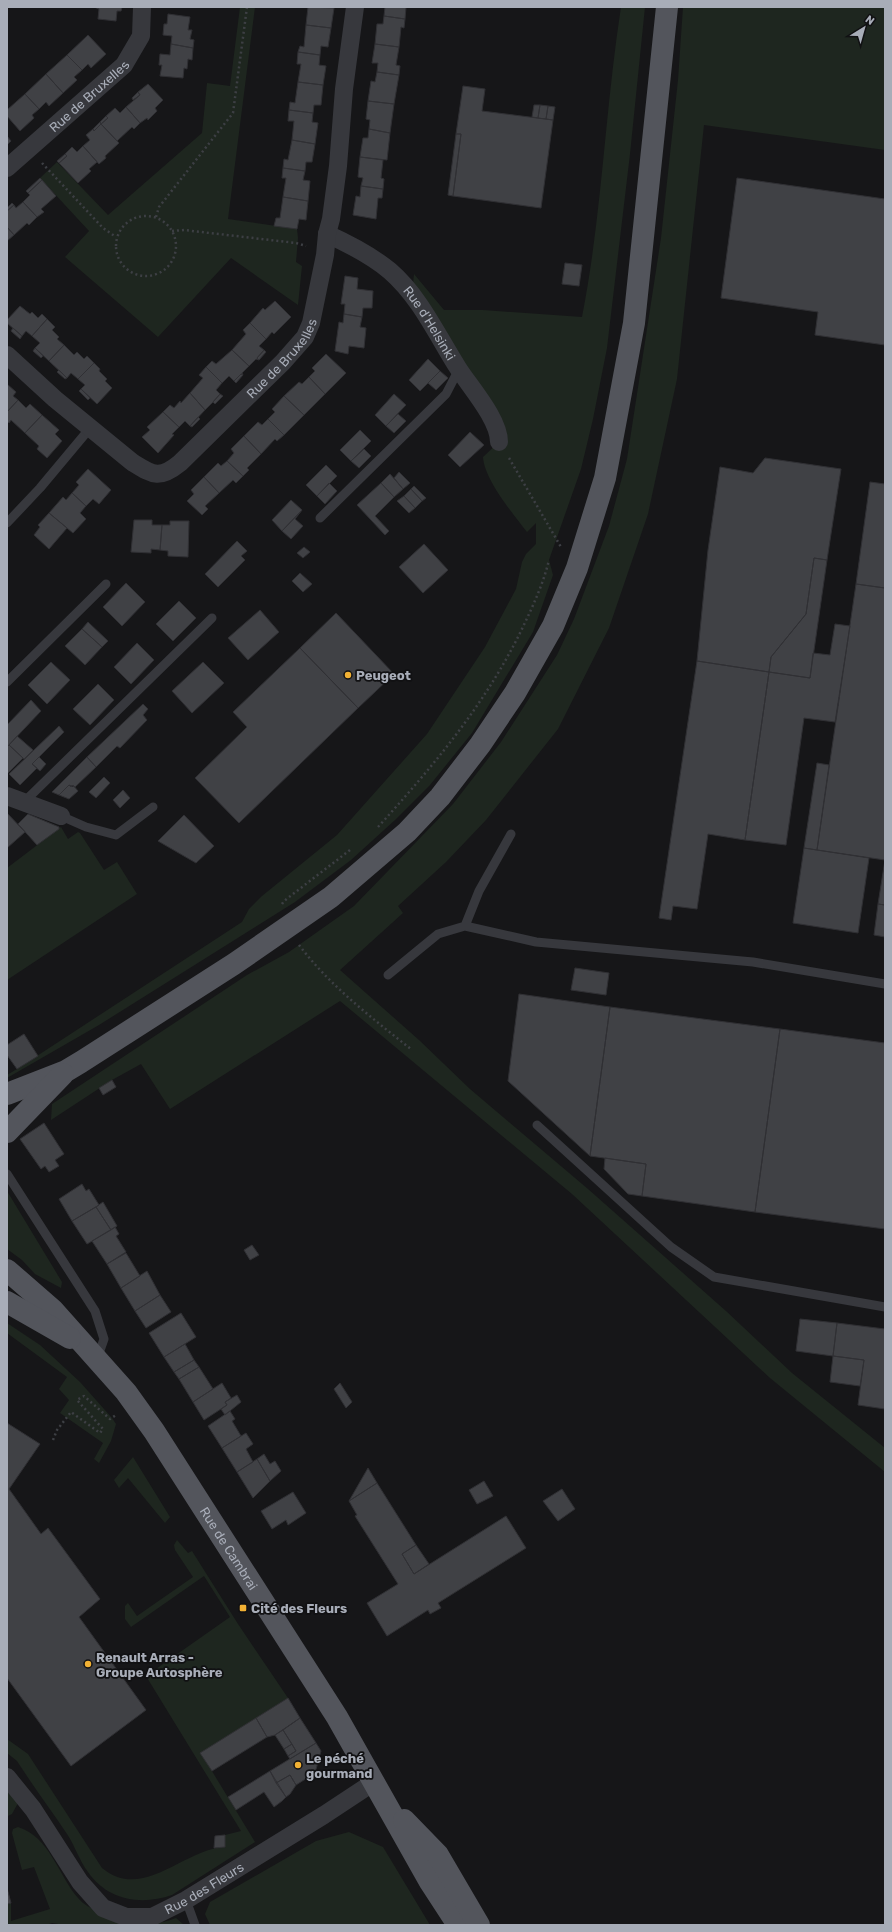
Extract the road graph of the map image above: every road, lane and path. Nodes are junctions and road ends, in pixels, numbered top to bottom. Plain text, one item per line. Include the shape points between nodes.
1 (142, 7) edge
2 (247, 7) edge
3 (355, 7) edge
4 (667, 7) edge
5 (30, 148) junction
6 (7, 168) edge
7 (156, 217) junction
8 (172, 231) junction
9 (326, 234) junction
10 (116, 237) junction
11 (325, 255) junction
12 (7, 355) edge
13 (459, 369) junction
14 (91, 427) junction
15 (499, 442) joint
16 (320, 518) dead end
17 (7, 523) edge
18 (564, 551) dead end
19 (549, 560) dead end
20 (106, 584) dead end
21 (212, 618) dead end
22 (7, 682) edge
23 (7, 796) edge
24 (24, 802) junction
25 (153, 807) dead end
26 (61, 816) joint
27 (372, 832) dead end
28 (511, 834) dead end
29 (355, 846) dead end
30 (465, 926) junction
31 (286, 928) junction
32 (388, 975) dead end
33 (885, 984) edge
34 (412, 1050) dead end
35 (66, 1071) junction
36 (7, 1094) edge
37 (538, 1125) dead end
38 (7, 1132) edge
39 (7, 1174) edge
40 (7, 1270) edge
41 (7, 1302) edge
42 (885, 1307) edge
43 (90, 1352) junction
44 (116, 1415) dead end
45 (53, 1440) dead end
46 (7, 1777) edge
47 (374, 1782) junction
48 (384, 1801) junction
49 (186, 1900) junction
50 (195, 1925) edge
51 (458, 1925) edge
52 (479, 1925) edge

1 - 5 street, Rue de Bruxelles via 140,36 124,65
2 - 7 path via 233,113 159,206
3 - 9 street, Rue de Bruxelles via 344,89 338,166 331,219
4 - 31 main road via 634,323 605,478 577,568 553,626 515,692 480,745 440,797 377,859 331,897
5 - 6 street, Rue de Bruxelles
5 - 10 path via 103,228
7 - 8 path
7 - 10 path via 132,219 122,226
8 - 10 path via 176,242 175,254 170,265 149,277 137,276 126,270 115,249
8 - 11 path via 184,230 296,243
9 - 11 street, Rue de Bruxelles
9 - 13 street, Rue d'Helsinki via 355,247 390,271 412,294
11 - 14 street, Rue de Bruxelles via 315,310 305,337 278,368 168,473 161,475 132,462
12 - 14 street, Rue de Bruxelles via 55,399
13 - 15 street, Rue d'Helsinki via 475,390 499,433
13 - 16 lane via 446,394
14 - 17 lane
15 - 18 path
19 - 27 path via 545,579 506,660 471,717 426,774
20 - 22 lane
21 - 24 lane
23 - 24 street
24 - 26 street
25 - 26 lane via 116,835 86,827
28 - 30 lane via 479,891
29 - 31 path via 284,901 278,916
30 - 32 lane via 438,934
30 - 33 lane via 536,942 752,962
31 - 34 path via 308,957 358,1007
31 - 35 main road
35 - 36 main road
35 - 38 main road
37 - 42 lane via 671,1247 714,1277
39 - 43 lane via 95,1311 104,1339
40 - 43 main road, Rue de Cambrai via 53,1310
41 - 43 main road, Rue de Cambrai
43 - 47 main road, Rue de Cambrai via 126,1392 154,1431 337,1716
44 - 45 path via 110,1419 84,1396 78,1400 103,1430 100,1433 71,1412 56,1430
46 - 49 street, Rue des Fleurs via 33,1809 80,1882 103,1908 126,1917 152,1916
47 - 48 main road, Rue de Cambrai
47 - 49 street, Rue des Fleurs
48 - 51 main road, Rue de Cambrai via 430,1882
48 - 52 main road via 438,1855
49 - 50 lane

